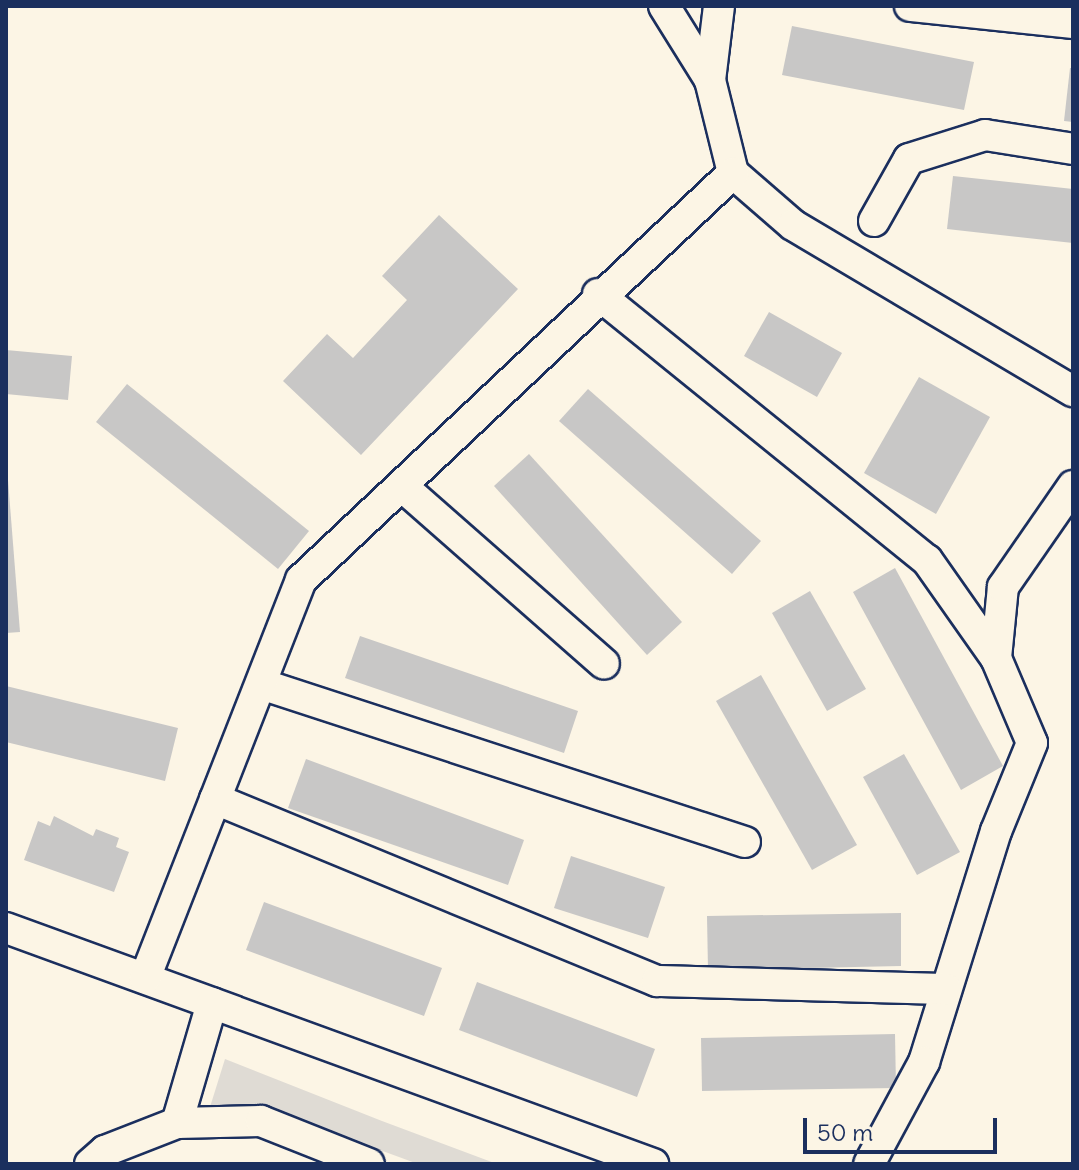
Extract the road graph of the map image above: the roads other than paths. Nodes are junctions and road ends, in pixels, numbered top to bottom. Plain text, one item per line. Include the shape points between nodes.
1 (664, 6) edge
2 (719, 6) edge
3 (910, 6) edge
4 (1073, 23) edge
5 (710, 80) junction
6 (1073, 149) edge
7 (733, 173) junction
8 (874, 221) dead end
9 (598, 294) junction
10 (1073, 391) edge
11 (1073, 486) edge
12 (404, 488) junction
13 (996, 658) junction
14 (604, 664) dead end
15 (261, 684) junction
16 (215, 799) junction
17 (745, 842) dead end
18 (6, 928) edge
19 (145, 978) junction
20 (946, 989) junction
21 (212, 1003) junction
22 (177, 1123) junction
23 (90, 1164) edge
24 (369, 1164) edge
25 (653, 1164) edge
26 (869, 1164) edge

1 - 5 street
2 - 5 street
3 - 4 street
5 - 7 street
6 - 8 street via 985,135 909,159
7 - 9 street
7 - 10 street via 793,225
9 - 12 street
9 - 13 street via 927,560
11 - 13 street via 1003,587
12 - 14 street
12 - 15 street via 301,580
13 - 20 street via 1032,743 996,831
15 - 16 street
15 - 17 street
16 - 19 street
16 - 20 street via 657,981
18 - 19 street
19 - 21 street
20 - 26 street via 924,1062
21 - 22 street
21 - 25 street
22 - 23 street via 105,1151
22 - 24 street via 261,1121

